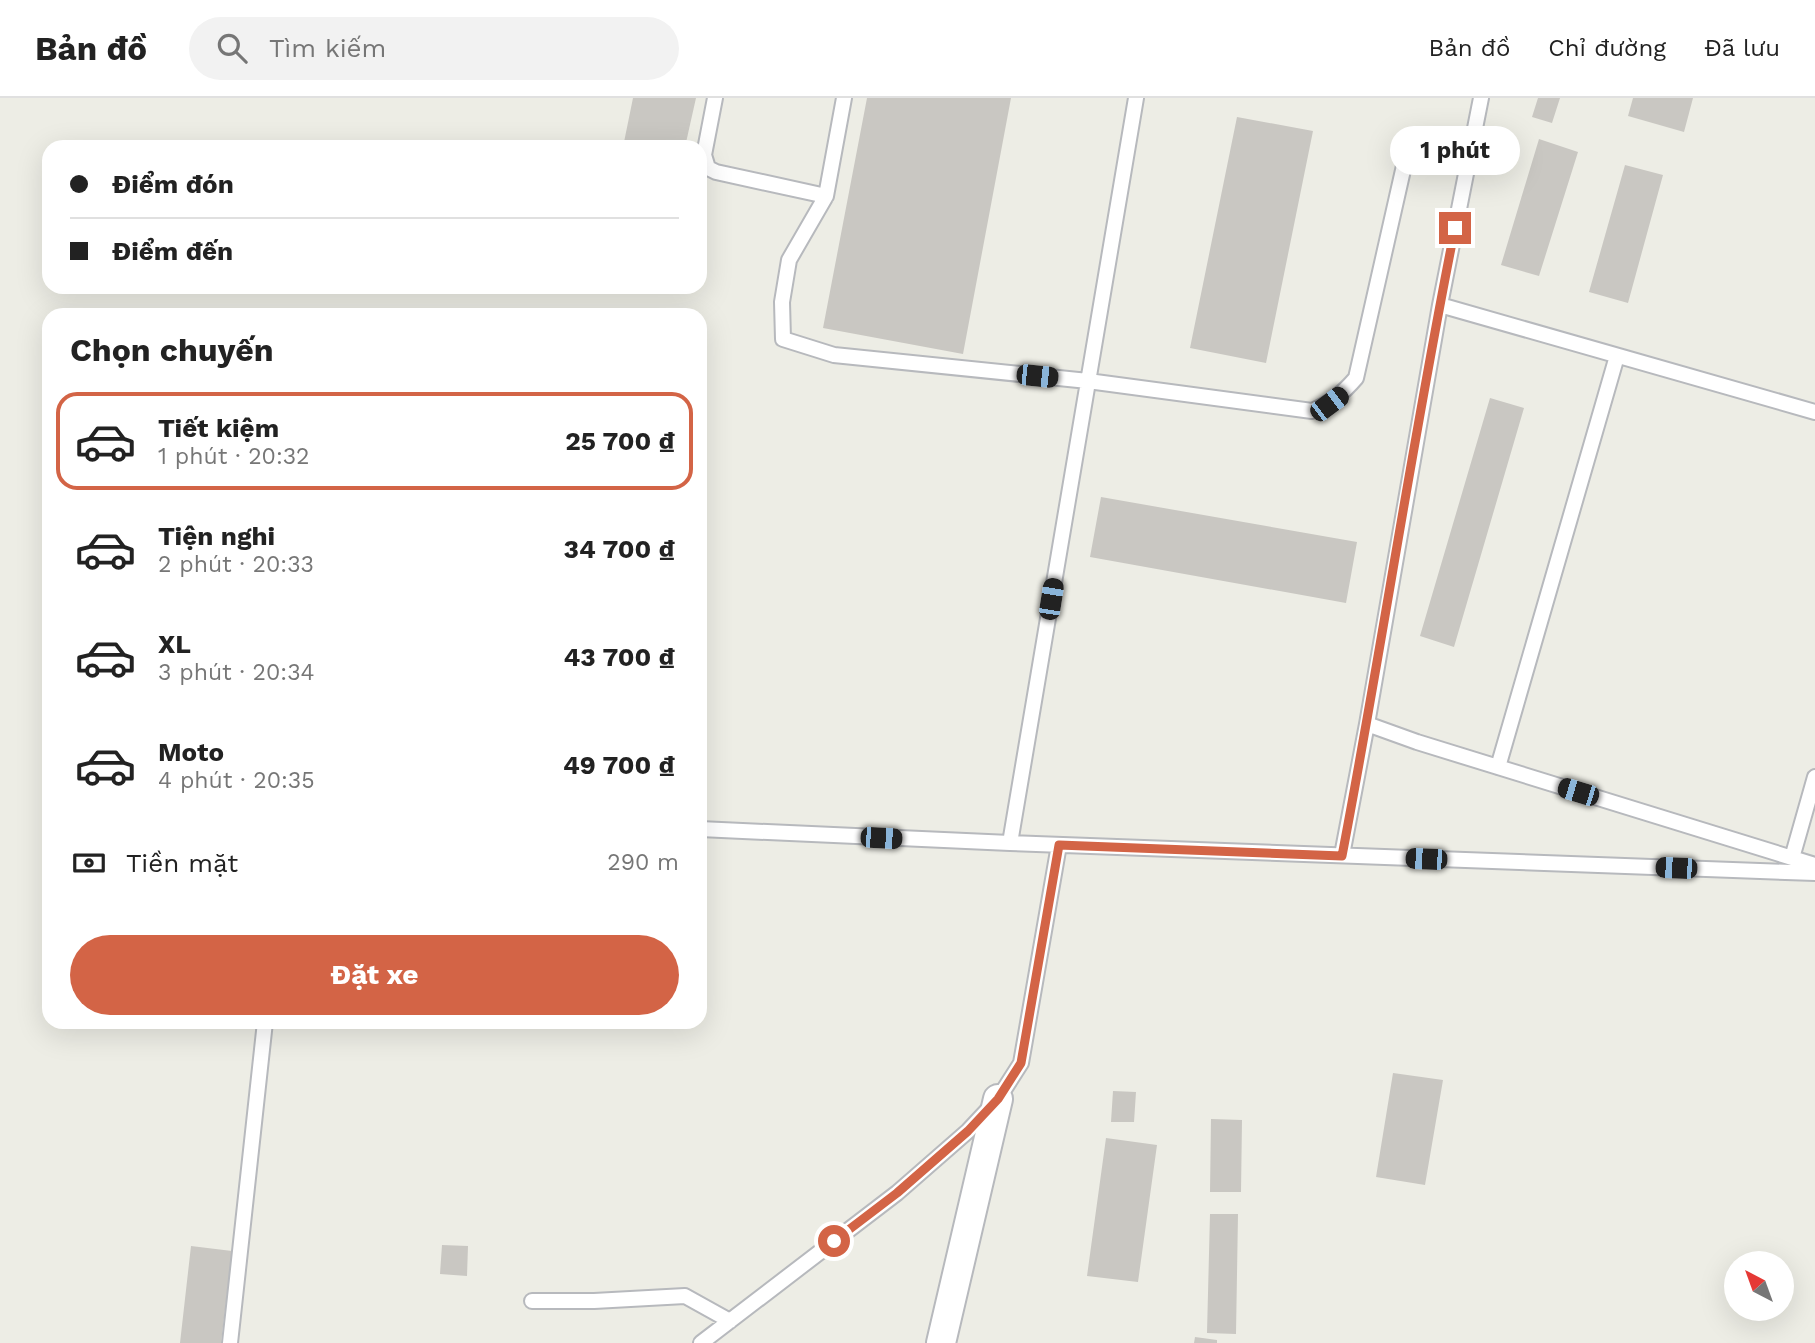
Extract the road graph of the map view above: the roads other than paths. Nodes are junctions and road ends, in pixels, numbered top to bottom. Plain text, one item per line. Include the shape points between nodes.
1 (715, 98) edge
2 (844, 98) edge
3 (1136, 98) edge
4 (1481, 98) edge
5 (707, 140) edge
6 (1408, 148) dead end
7 (707, 165) edge
8 (826, 196) junction
9 (1440, 305) junction
10 (1618, 356) junction
11 (1088, 381) junction
12 (1815, 412) edge
13 (1367, 724) junction
14 (1498, 767) junction
15 (1815, 777) edge
16 (707, 829) edge
17 (1010, 844) junction
18 (1059, 845) junction
19 (1342, 856) junction
20 (1792, 858) junction
21 (1815, 865) edge
22 (1815, 873) edge
23 (264, 1029) edge
24 (998, 1099) junction
25 (532, 1301) dead end
26 (730, 1321) junction
27 (230, 1343) edge
28 (701, 1343) edge
29 (940, 1343) edge

1 - 5 lane
2 - 8 lane
3 - 11 lane
4 - 9 lane
6 - 11 lane via 1356,378 1329,404 1312,411
7 - 8 lane via 716,172
8 - 11 lane via 789,260 782,302 783,339 834,355
9 - 10 lane
9 - 13 lane
10 - 12 lane
10 - 14 lane
11 - 17 lane
13 - 14 lane
13 - 19 lane
14 - 20 lane
15 - 20 lane
16 - 17 lane
17 - 18 lane
18 - 19 lane
18 - 24 lane via 1021,1063
19 - 22 lane
20 - 21 lane
23 - 27 lane
24 - 26 lane via 897,1193
24 - 29 street
25 - 26 lane via 685,1296
26 - 28 lane

